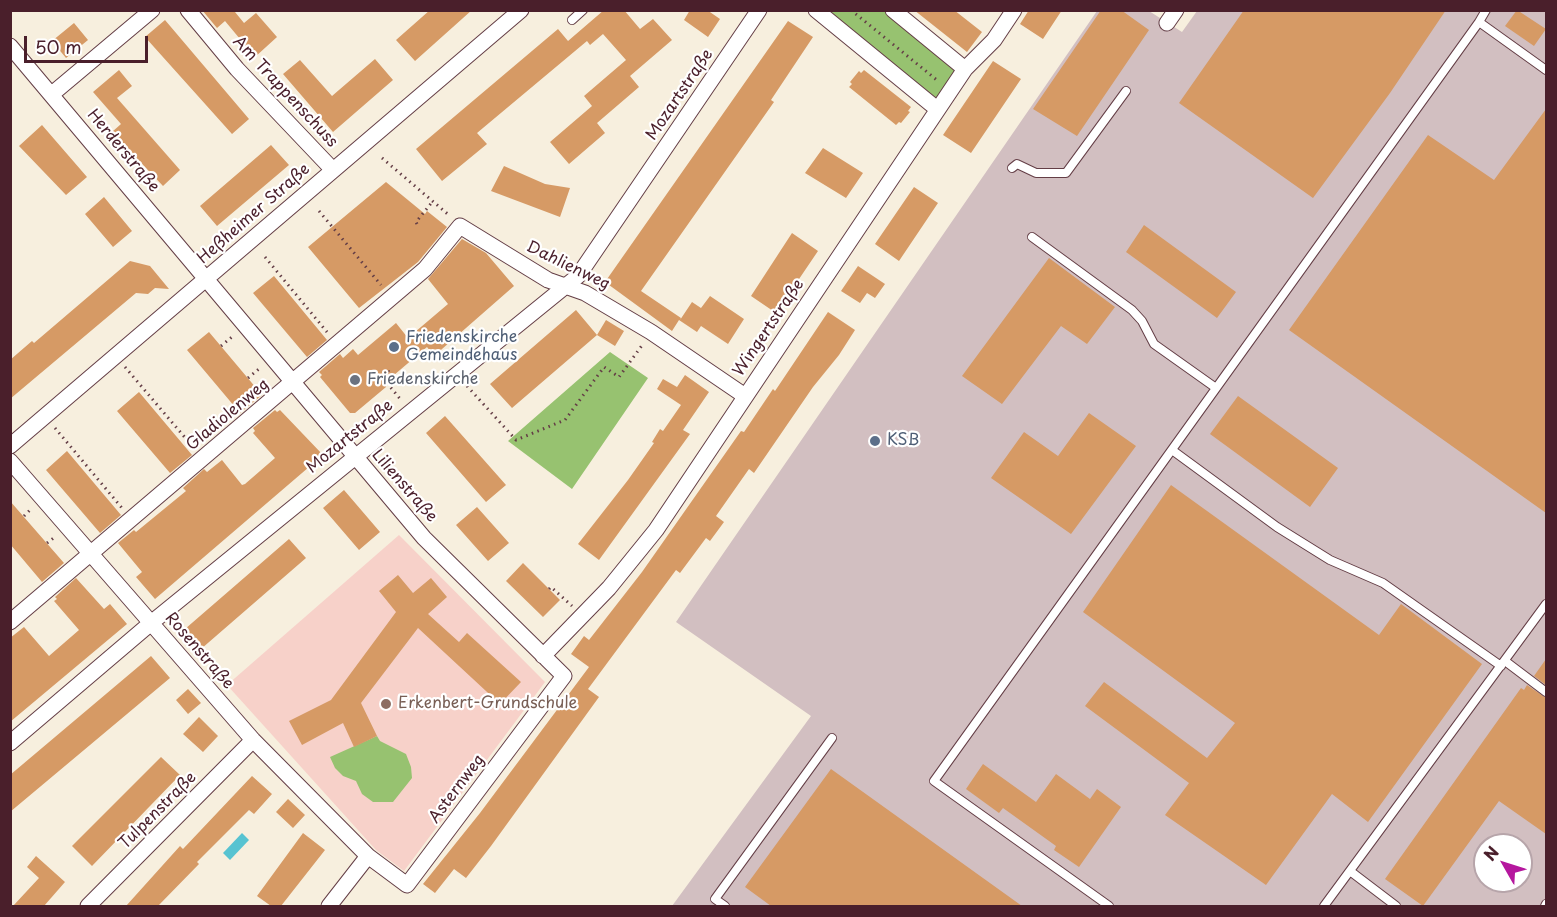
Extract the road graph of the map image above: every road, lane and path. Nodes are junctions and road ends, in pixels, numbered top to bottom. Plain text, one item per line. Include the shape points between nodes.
1 (152, 10) edge
2 (188, 10) edge
3 (521, 10) edge
4 (583, 10) edge
5 (759, 10) edge
6 (816, 10) edge
7 (851, 10) edge
8 (893, 10) edge
9 (1014, 10) edge
10 (1486, 10) edge
11 (572, 20) dead end
12 (1479, 22) junction
13 (10, 46) edge
14 (965, 69) junction
15 (1546, 70) edge
16 (950, 90) junction
17 (1126, 91) dead end
18 (52, 94) junction
19 (937, 109) junction
20 (382, 158) dead end
21 (1012, 168) dead end
22 (333, 170) junction
23 (433, 201) junction
24 (319, 211) dead end
25 (417, 224) dead end
26 (460, 226) junction
27 (1032, 237) dead end
28 (349, 247) junction
29 (345, 250) dead end
30 (265, 258) dead end
31 (373, 275) junction
32 (369, 278) dead end
33 (207, 279) junction
34 (564, 287) junction
35 (392, 298) junction
36 (651, 332) junction
37 (236, 333) dead end
38 (338, 345) junction
39 (221, 346) dead end
40 (116, 356) junction
41 (263, 366) dead end
42 (388, 371) dead end
43 (456, 374) junction
44 (248, 378) dead end
45 (387, 383) dead end
46 (293, 384) junction
47 (390, 387) junction
48 (1216, 388) junction
49 (746, 396) junction
50 (157, 405) junction
51 (152, 408) dead end
52 (410, 411) junction
53 (45, 416) junction
54 (182, 434) junction
55 (177, 438) dead end
56 (10, 446) edge
57 (1172, 450) junction
58 (355, 456) junction
59 (203, 460) junction
60 (10, 461) edge
61 (85, 464) junction
62 (81, 467) dead end
63 (112, 496) junction
64 (108, 500) dead end
65 (133, 520) junction
66 (92, 555) junction
67 (549, 589) dead end
68 (1546, 604) edge
69 (582, 616) junction
70 (10, 622) edge
71 (151, 623) junction
72 (543, 656) junction
73 (1503, 663) junction
74 (564, 676) joint
75 (1546, 692) edge
76 (832, 738) dead end
77 (253, 740) junction
78 (10, 743) edge
79 (368, 856) junction
80 (1350, 871) junction
81 (88, 906) edge
82 (329, 906) edge
83 (725, 906) edge
84 (1109, 906) edge
85 (1324, 906) edge
86 (1396, 906) edge

1 - 18 street
2 - 22 street, Am Trappenschuss via 237,69
3 - 22 street, Heßheimer Straße
4 - 11 lane
5 - 34 street, Mozartstraße via 590,262
6 - 19 street
7 - 16 path
8 - 14 street
9 - 14 street, Wingertstraße via 994,40
10 - 12 lane
12 - 15 lane
12 - 48 lane
13 - 18 street, Herderstraße
14 - 16 street, Wingertstraße
16 - 19 street, Wingertstraße
17 - 21 lane via 1066,173 1036,173 1017,164
18 - 33 street, Herderstraße
19 - 49 street, Wingertstraße
20 - 23 path
22 - 33 street, Heßheimer Straße
23 - 25 path
23 - 26 path
24 - 28 path
26 - 34 street, Dahlienweg
26 - 35 street, Gladiolenweg via 425,269
27 - 48 lane via 1132,310 1154,344
28 - 29 path
28 - 31 path
30 - 38 path
31 - 32 path
31 - 35 path
33 - 40 street, Heßheimer Straße
33 - 46 street, Lilienstraße
34 - 36 street, Dahlienweg via 585,293
34 - 43 street, Mozartstraße
35 - 38 street, Gladiolenweg
36 - 43 path via 619,377 604,367 565,420 516,440
36 - 49 street, Dahlienweg
37 - 39 path
38 - 46 street, Gladiolenweg
40 - 50 path
40 - 53 street, Heßheimer Straße
41 - 44 path
42 - 47 path via 397,381
43 - 52 street, Mozartstraße
45 - 47 path
46 - 58 street, Lilienstraße
46 - 59 street, Gladiolenweg
47 - 52 path
48 - 57 lane
49 - 69 street, Wingertstraße via 656,530
50 - 51 path
50 - 54 path
52 - 58 street, Mozartstraße
53 - 56 street, Heßheimer Straße
53 - 61 path
54 - 55 path
54 - 59 path
57 - 73 lane via 1276,527 1330,560 1383,583
57 - 84 lane via 934,781
58 - 71 street, Mozartstraße
58 - 72 street, Lilienstraße via 424,538
59 - 65 street, Gladiolenweg
60 - 66 street, Rosenstraße
61 - 62 path
61 - 63 path
63 - 64 path
63 - 65 path
65 - 66 street, Gladiolenweg
66 - 70 street, Gladiolenweg
66 - 71 street, Rosenstraße
67 - 69 path
68 - 73 lane
69 - 72 street, Wingertstraße
71 - 77 street, Rosenstraße
71 - 78 street, Mozartstraße
72 - 74 street, Lilienstraße
73 - 75 lane
73 - 80 lane
74 - 79 street, Asternweg via 406,885
76 - 83 lane via 715,899
77 - 79 street, Rosenstraße
77 - 81 street, Tulpenstraße
79 - 82 street
80 - 85 lane
80 - 86 lane

